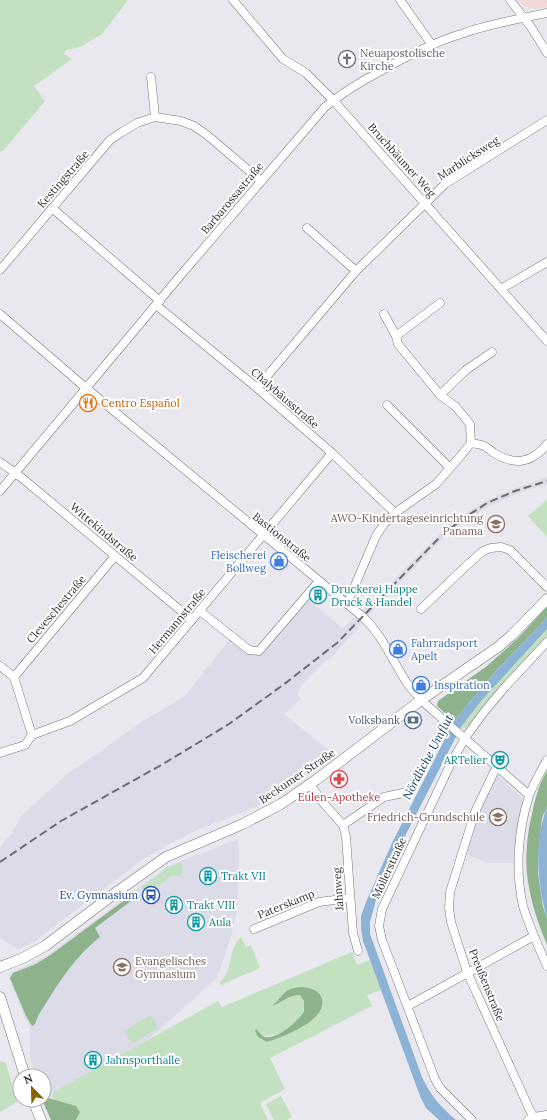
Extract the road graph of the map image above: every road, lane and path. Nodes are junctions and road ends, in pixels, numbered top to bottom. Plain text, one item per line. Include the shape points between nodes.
1 (234, 0) edge
2 (400, 0) edge
3 (510, 0) edge
4 (547, 13) edge
5 (524, 18) junction
6 (432, 44) junction
7 (547, 53) edge
8 (151, 77) dead end
9 (333, 100) junction
10 (155, 117) junction
11 (547, 120) edge
12 (261, 181) junction
13 (426, 203) junction
14 (52, 208) junction
15 (307, 228) dead end
16 (547, 262) edge
17 (0, 270) edge
18 (356, 272) junction
19 (501, 289) junction
20 (158, 303) junction
21 (440, 303) dead end
22 (0, 314) edge
23 (384, 314) dead end
24 (396, 336) junction
25 (547, 341) edge
26 (492, 352) dead end
27 (86, 388) junction
28 (257, 388) junction
29 (440, 396) junction
30 (387, 405) dead end
31 (471, 443) junction
32 (547, 444) edge
33 (332, 453) junction
34 (0, 462) edge
35 (450, 468) junction
36 (15, 473) junction
37 (0, 492) edge
38 (395, 512) junction
39 (263, 535) junction
40 (115, 556) junction
41 (319, 581) junction
42 (547, 587) edge
43 (547, 599) edge
44 (347, 604) junction
45 (421, 609) dead end
46 (200, 611) junction
47 (192, 620) junction
48 (547, 642) edge
49 (0, 666) edge
50 (14, 677) junction
51 (421, 700) junction
52 (32, 735) junction
53 (463, 736) junction
54 (0, 753) edge
55 (547, 760) edge
56 (498, 768) junction
57 (310, 785) junction
58 (403, 793) dead end
59 (529, 795) junction
60 (343, 825) junction
61 (350, 898) junction
62 (254, 929) dead end
63 (534, 936) junction
64 (358, 951) dead end
65 (547, 966) edge
66 (0, 967) edge
67 (467, 972) junction
68 (0, 997) edge
69 (408, 1006) junction
70 (22, 1068) edge
71 (36, 1108) edge
72 (547, 1115) edge
73 (530, 1119) edge
74 (41, 1120) edge
75 (472, 1120) edge

1 - 9 street, Bruchbäumer Weg via 283,58 306,73
2 - 6 street
3 - 5 street
4 - 5 street, Barbarossastraße
5 - 6 street, Barbarossastraße
5 - 7 street
6 - 9 street, Barbarossastraße
8 - 10 street
9 - 12 street, Barbarossastraße via 314,118
9 - 13 street, Bruchbäumer Weg
10 - 12 street, Kestingstraße via 194,126
10 - 14 street, Kestingstraße via 137,123 110,140
11 - 13 street, Marblicksweg via 445,184
12 - 20 street, Barbarossastraße
13 - 18 street, Marblicksweg
13 - 19 street, Bruchbäumer Weg
14 - 17 street, Kestingstraße
14 - 20 street, Chalybäusstraße
15 - 18 street
16 - 19 street
18 - 28 street, Marblicksweg
19 - 25 street, Bruchbäumer Weg
20 - 27 street, Barbarossastraße
20 - 28 street, Chalybäusstraße
21 - 24 street
22 - 27 street, Bastionstraße
23 - 24 street
24 - 29 street via 398,344
26 - 29 street via 466,370
27 - 36 street, Barbarossastraße
27 - 39 street, Bastionstraße
28 - 33 street, Chalybäusstraße
29 - 31 street via 456,407 470,424
30 - 35 street
31 - 32 street via 484,446 512,461 529,460
31 - 35 street
33 - 38 street, Chalybäusstraße
33 - 39 street, Hermannstraße
34 - 36 street, Wittekindstraße
35 - 38 street via 436,484
36 - 37 street, Barbarossastraße
36 - 40 street, Wittekindstraße
38 - 44 street via 376,536
39 - 41 street, Bastionstraße
39 - 46 street, Hermannstraße
40 - 47 street, Wittekindstraße
40 - 50 street, Cleveschestraße
41 - 44 street, Bastionstraße
41 - 46 street via 259,651 249,650
42 - 45 street via 510,550 501,547 491,548 483,551
43 - 51 main road, Beckumer Straße via 498,647
44 - 51 street, Bastionstraße via 374,628
46 - 47 street, Hermannstraße
47 - 52 street, Hermannstraße via 143,678 70,721
48 - 53 street, Möllerstraße
49 - 50 street
50 - 52 street
51 - 53 street, Bastionstraße
51 - 57 main road, Beckumer Straße
52 - 54 street, Hermannstraße via 26,745
53 - 56 street, Bastionstraße
53 - 69 street, Möllerstraße via 380,915 380,935
55 - 59 street
56 - 59 street, Bastionstraße
56 - 67 street, Preußenstraße via 475,812 449,899 451,922
57 - 60 street
57 - 66 main road, Beckumer Straße via 262,815 166,857 45,946
58 - 60 street via 384,797
59 - 63 street via 519,859 523,905
60 - 61 street, Jahnweg
61 - 62 street, Paterskamp via 319,902
61 - 64 street, Jahnweg via 353,933
63 - 65 street
63 - 67 street
67 - 69 street
67 - 73 street, Preußenstraße
68 - 70 main road
69 - 75 street, Möllerstraße via 440,1088
71 - 74 main road
72 - 73 street

